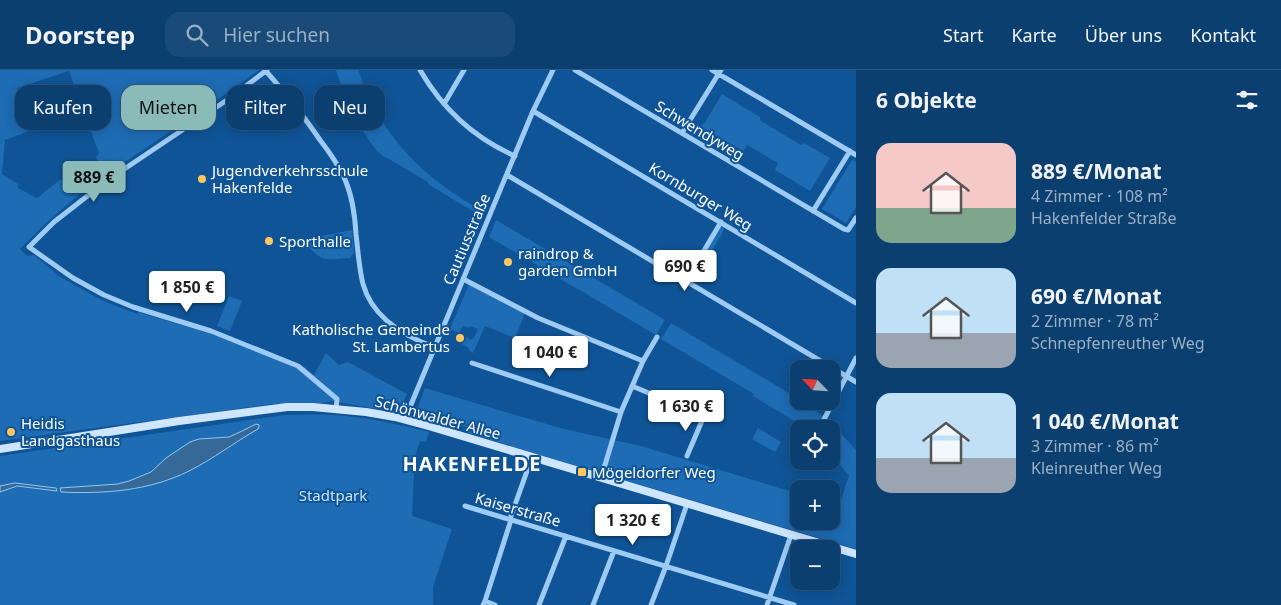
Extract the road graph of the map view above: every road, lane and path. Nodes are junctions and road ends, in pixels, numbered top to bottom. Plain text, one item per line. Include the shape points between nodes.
1 (266, 70) edge
2 (420, 70) edge
3 (464, 70) edge
4 (553, 70) edge
5 (575, 70) edge
6 (712, 70) edge
7 (720, 72) edge
8 (444, 104) junction
9 (533, 111) junction
10 (682, 133) junction
11 (850, 151) junction
12 (856, 155) edge
13 (515, 156) junction
14 (507, 175) junction
15 (813, 211) junction
16 (856, 218) edge
17 (721, 222) junction
18 (463, 279) junction
19 (686, 281) junction
20 (856, 303) edge
21 (657, 337) dead end
22 (434, 347) junction
23 (856, 358) edge
24 (643, 360) junction
25 (472, 363) dead end
26 (847, 376) junction
27 (856, 382) edge
28 (632, 386) junction
29 (336, 409) junction
30 (621, 412) junction
31 (405, 419) junction
32 (824, 420) edge
33 (0, 449) edge
34 (687, 456) dead end
35 (532, 457) junction
36 (601, 478) junction
37 (687, 504) junction
38 (465, 506) dead end
39 (511, 520) junction
40 (790, 535) junction
41 (566, 536) junction
42 (614, 551) junction
43 (856, 554) edge
44 (666, 566) junction
45 (770, 598) junction
46 (484, 603) edge
47 (495, 605) edge
48 (539, 605) edge
49 (593, 605) edge
50 (651, 605) edge
51 (767, 605) edge
52 (794, 605) edge

1 - 22 street via 304,117 343,175 354,210 362,282 370,301 390,324
1 - 29 street via 108,180 54,222 29,247 104,295 212,331 298,366 337,399
2 - 8 street
3 - 8 street
4 - 9 street, Cautiusstraße
5 - 10 street, Schwendyweg
6 - 7 street
7 - 10 street
7 - 11 street
8 - 13 street via 476,134
9 - 13 street, Cautiusstraße
9 - 17 street, Kornburger Weg
10 - 15 street, Schwendyweg
11 - 12 street
11 - 15 street
13 - 14 street, Cautiusstraße
14 - 18 street, Cautiusstraße
14 - 19 street
15 - 16 street, Schwendyweg via 848,230
17 - 19 street
17 - 20 street, Kornburger Weg
18 - 22 street, Cautiusstraße
18 - 24 street via 544,321
19 - 26 street
21 - 24 street
22 - 31 street, Cautiusstraße
23 - 26 street
24 - 28 street
25 - 30 street
26 - 27 street
26 - 32 street
28 - 30 street
28 - 34 street via 704,416
29 - 31 main road, Schönwalder Allee
29 - 33 main road, Schönwalder Allee via 287,407
30 - 36 street
31 - 35 main road, Schönwalder Allee
35 - 36 main road, Schönwalder Allee
35 - 39 street
36 - 37 main road, Schönwalder Allee
37 - 40 main road, Schönwalder Allee
37 - 44 street
38 - 39 street, Kaiserstraße
39 - 41 street, Kaiserstraße
39 - 46 street
40 - 43 main road, Schönwalder Allee
40 - 45 street
41 - 42 street, Kaiserstraße
41 - 48 street
42 - 44 street, Kaiserstraße
42 - 49 street
44 - 45 street, Kaiserstraße
44 - 50 street
45 - 51 street
45 - 52 street, Kaiserstraße
46 - 47 street

